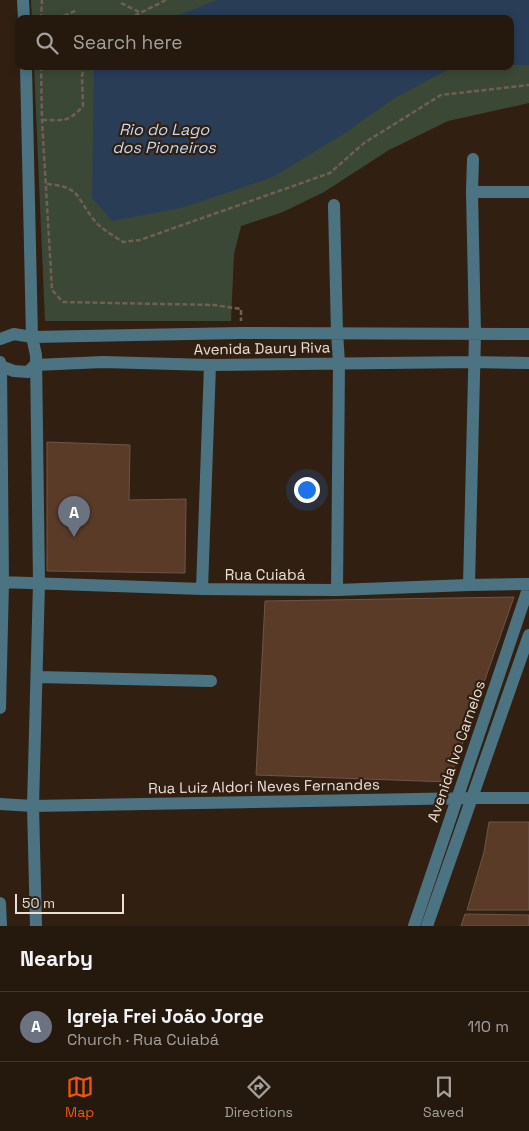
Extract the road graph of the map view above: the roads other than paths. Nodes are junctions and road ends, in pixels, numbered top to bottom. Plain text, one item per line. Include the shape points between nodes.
1 (23, 0) edge
2 (24, 15) edge
3 (26, 70) edge
4 (473, 159) dead end
5 (472, 192) junction
6 (529, 192) edge
7 (334, 206) dead end
8 (336, 333) junction
9 (475, 334) junction
10 (529, 334) edge
11 (32, 337) junction
12 (0, 339) edge
13 (473, 362) junction
14 (339, 363) junction
15 (529, 363) edge
16 (0, 365) edge
17 (35, 365) junction
18 (210, 365) junction
19 (2, 582) edge
20 (39, 583) junction
21 (468, 585) junction
22 (529, 585) edge
23 (202, 590) junction
24 (337, 590) junction
25 (529, 635) edge
26 (37, 677) junction
27 (211, 681) dead end
28 (0, 708) edge
29 (457, 798) junction
30 (471, 798) junction
31 (529, 798) edge
32 (0, 804) edge
33 (33, 806) junction
34 (0, 903) edge
35 (1, 926) edge
36 (36, 926) edge
37 (414, 926) edge
38 (428, 926) edge

1 - 2 street
3 - 11 street
4 - 5 street
5 - 6 street
5 - 9 street
7 - 8 street
8 - 9 street, Avenida Daury Riva
8 - 11 street, Avenida Daury Riva
8 - 14 street
9 - 10 street, Avenida Daury Riva
9 - 13 street
11 - 12 street, Avenida Daury Riva via 14,334
11 - 17 street
13 - 14 street, Avenida Daury Riva
13 - 15 street, Avenida Daury Riva
13 - 21 street
14 - 18 street, Avenida Daury Riva
14 - 24 street
16 - 17 street, Avenida Daury Riva via 28,372
16 - 19 street
17 - 18 street, Avenida Daury Riva via 103,362
17 - 20 street
18 - 23 street
19 - 20 street, Rua Cuiabá
19 - 28 street
20 - 23 street, Rua Cuiabá
20 - 26 street
21 - 22 street, Rua Cuiabá
21 - 24 street, Rua Cuiabá
22 - 29 street, Avenida Ivo Carnelos
23 - 24 street, Rua Cuiabá
25 - 30 street, Avenida Ivo Carnelos
26 - 27 street
26 - 33 street
29 - 30 street, Rua Luiz Aldori Neves Fernandes
29 - 33 street, Rua Luiz Aldori Neves Fernandes
29 - 37 street, Avenida Ivo Carnelos
30 - 31 street, Rua Luiz Aldori Neves Fernandes
30 - 38 street, Avenida Ivo Carnelos
32 - 33 street, Rua Luiz Aldori Neves Fernandes
33 - 36 street
34 - 35 street

